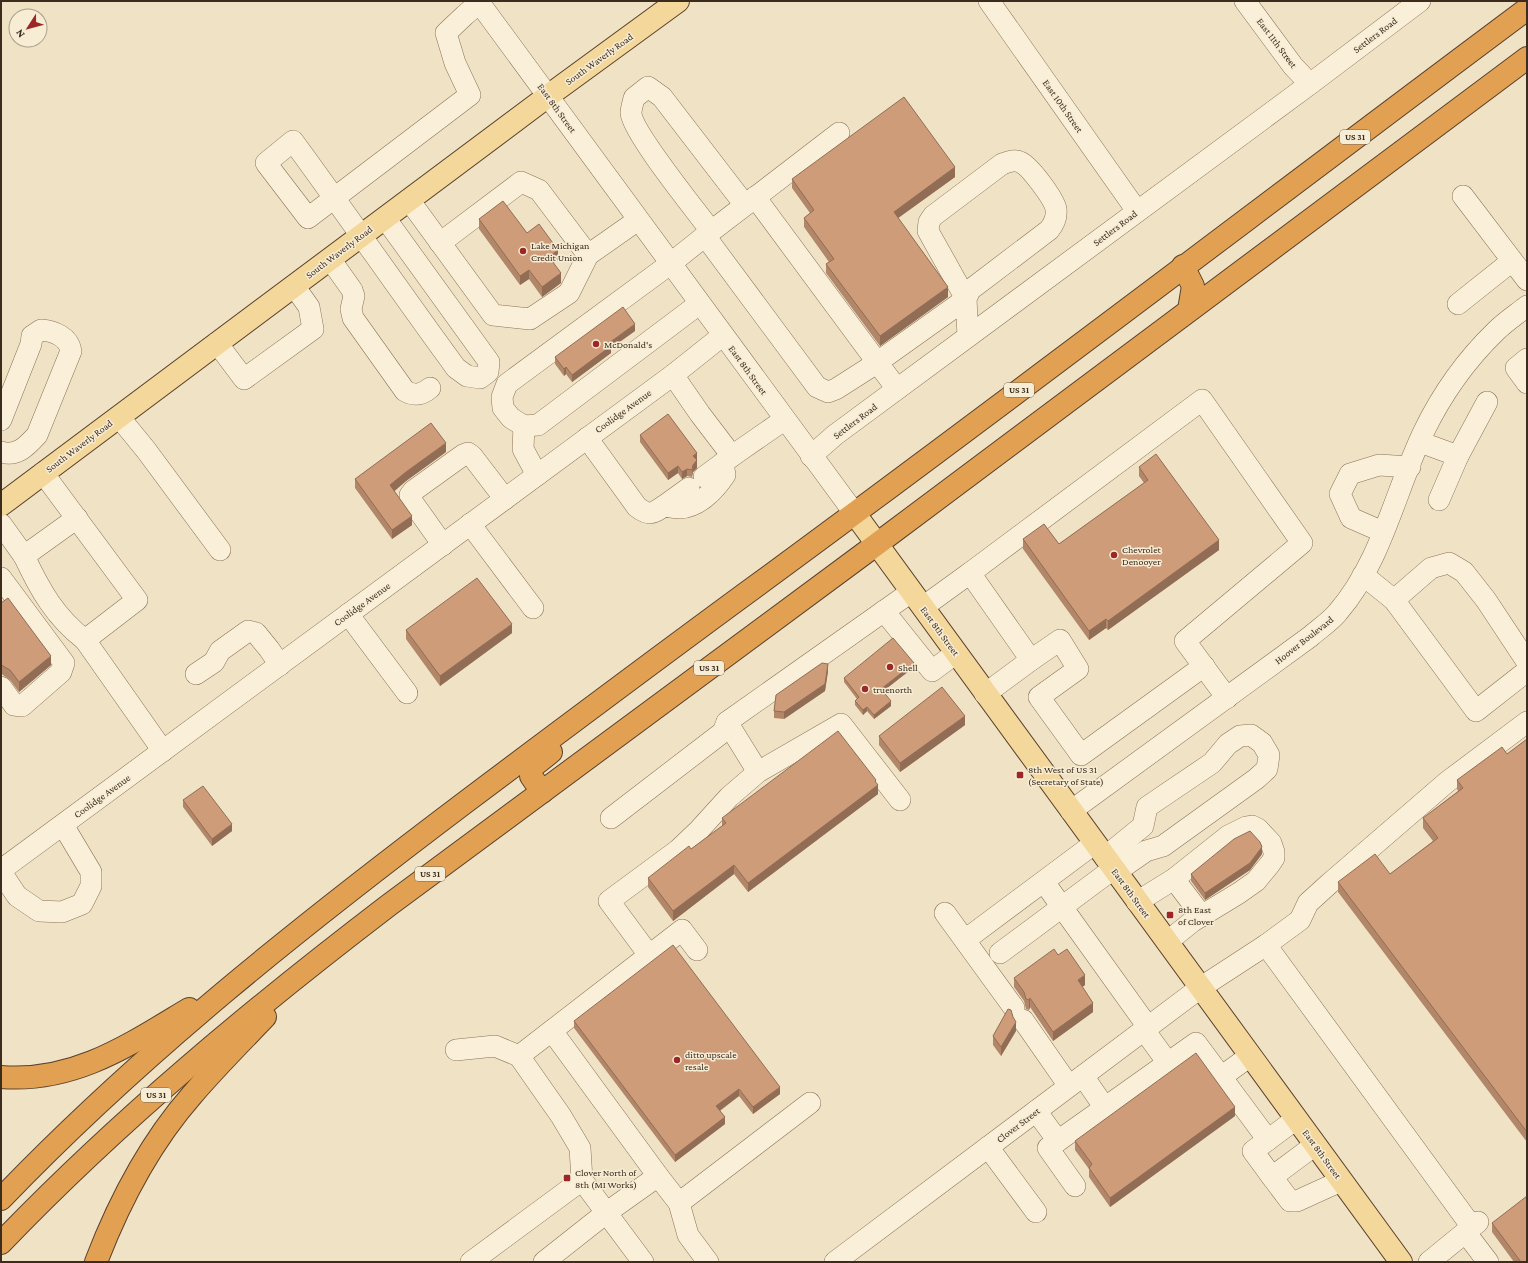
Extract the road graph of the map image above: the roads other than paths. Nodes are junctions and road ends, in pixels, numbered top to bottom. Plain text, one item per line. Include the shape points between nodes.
1 (678, 1) edge
2 (989, 1) edge
3 (1245, 1) edge
4 (1420, 1) edge
5 (478, 2) edge
6 (1527, 9) edge
7 (1527, 58) edge
8 (1310, 84) junction
9 (548, 96) junction
10 (839, 133) dead end
11 (1463, 196) dead end
12 (409, 200) junction
13 (750, 201) junction
14 (1137, 211) junction
15 (385, 218) junction
16 (638, 220) junction
17 (708, 233) junction
18 (361, 236) junction
19 (440, 243) junction
20 (588, 255) junction
21 (330, 259) junction
22 (1512, 261) junction
23 (670, 264) junction
24 (1183, 266) junction
25 (1527, 280) edge
26 (294, 286) junction
27 (966, 299) junction
28 (699, 304) junction
29 (1458, 304) dead end
30 (1189, 310) junction
31 (1525, 311) edge
32 (722, 336) junction
33 (968, 336) junction
34 (217, 343) junction
35 (1527, 359) edge
36 (877, 362) junction
37 (488, 372) junction
38 (673, 375) junction
39 (1527, 383) edge
40 (507, 384) junction
41 (430, 388) dead end
42 (897, 389) junction
43 (1487, 402) dead end
44 (119, 416) junction
45 (1, 420) edge
46 (784, 420) junction
47 (524, 426) junction
48 (587, 438) junction
49 (1420, 442) junction
50 (1, 452) edge
51 (811, 456) junction
52 (1458, 456) junction
53 (727, 459) junction
54 (1410, 467) junction
55 (43, 473) junction
56 (537, 475) junction
57 (504, 499) junction
58 (1439, 500) dead end
59 (1, 505) edge
60 (664, 506) junction
61 (855, 514) junction
62 (77, 518) junction
63 (1, 524) edge
64 (470, 524) junction
65 (1384, 532) junction
66 (443, 544) junction
67 (877, 544) junction
68 (220, 550) dead end
69 (24, 556) junction
70 (970, 573) junction
71 (1363, 575) junction
72 (1, 578) edge
73 (917, 599) junction
74 (1394, 600) junction
75 (533, 608) dead end
76 (884, 611) junction
77 (348, 614) junction
78 (85, 640) junction
79 (679, 643) junction
80 (956, 653) junction
81 (1031, 660) junction
82 (1527, 662) edge
83 (280, 665) junction
84 (1204, 666) junction
85 (1527, 671) edge
86 (196, 674) dead end
87 (1, 687) edge
88 (407, 694) dead end
89 (985, 694) junction
90 (1227, 698) junction
91 (727, 722) junction
92 (1527, 722) edge
93 (163, 751) junction
94 (758, 772) junction
95 (542, 792) junction
96 (900, 800) dead end
97 (1071, 811) junction
98 (611, 818) dead end
99 (1144, 820) junction
100 (63, 824) junction
101 (1163, 846) junction
102 (1107, 860) junction
103 (1, 871) edge
104 (1174, 879) junction
105 (1044, 882) junction
106 (1137, 902) junction
107 (1062, 907) junction
108 (945, 913) dead end
109 (1202, 916) junction
110 (965, 940) junction
111 (1166, 942) junction
112 (1266, 945) junction
113 (697, 950) dead end
114 (1000, 953) dead end
115 (649, 956) junction
116 (320, 958) junction
117 (237, 981) junction
118 (1200, 988) junction
119 (1146, 1029) junction
120 (552, 1031) junction
121 (456, 1050) dead end
122 (519, 1056) junction
123 (1250, 1056) junction
124 (1168, 1063) junction
125 (1, 1077) edge
126 (1221, 1077) junction
127 (1076, 1081) junction
128 (810, 1103) dead end
129 (1105, 1108) junction
130 (1036, 1112) junction
131 (1296, 1119) junction
132 (1268, 1140) junction
133 (1058, 1141) junction
134 (1315, 1145) junction
135 (988, 1147) junction
136 (658, 1176) junction
137 (1272, 1177) junction
138 (582, 1180) junction
139 (1341, 1181) junction
140 (1075, 1186) dead end
141 (1, 1199) edge
142 (679, 1203) junction
143 (1036, 1212) dead end
144 (606, 1213) junction
145 (1472, 1228) junction
146 (1, 1243) edge
147 (1439, 1259) edge
148 (96, 1262) edge
149 (471, 1262) edge
150 (544, 1262) edge
151 (643, 1262) edge
152 (708, 1262) edge
153 (835, 1262) edge
154 (1401, 1262) edge
155 (1488, 1262) edge

1 - 9 main road, South Waverly Road
2 - 14 street, East 10th Street
3 - 8 street, East 11th Street via 1293,66
4 - 8 street, Settlers Road
5 - 9 street, East 8th Street
5 - 18 street via 446,33 455,63 470,95 334,197
6 - 24 highway, US 31
7 - 30 highway, US 31
8 - 14 street, Settlers Road
9 - 12 main road, South Waverly Road
9 - 16 street, East 8th Street
10 - 13 street
11 - 22 street
12 - 15 main road, South Waverly Road
12 - 19 street
13 - 17 street
13 - 17 street via 662,97 648,87 634,98 631,114 640,133
13 - 36 street
14 - 33 street, Settlers Road
15 - 18 main road, South Waverly Road
15 - 37 street via 489,362
16 - 20 street
16 - 23 street, East 8th Street
17 - 23 street
17 - 36 street via 817,387 828,392 836,389
18 - 21 main road, South Waverly Road
18 - 37 street via 456,368 467,376 480,378
19 - 20 street via 521,182 539,190
19 - 20 street via 493,315 530,319 569,293
21 - 26 main road, South Waverly Road
21 - 41 street via 352,290 354,296 350,309 353,318 405,391 419,394
22 - 25 street
22 - 29 street
23 - 28 street, East 8th Street
23 - 40 street
24 - 30 highway via 1193,286
24 - 61 highway, US 31
26 - 34 main road, South Waverly Road
26 - 34 street via 308,307 313,329 244,379
27 - 27 street via 970,290 1054,224 1056,209 1052,200 1026,166 1019,161 1011,160 1002,164 933,216 929,222 928,231
27 - 33 street
27 - 36 street
28 - 32 street, East 8th Street
28 - 47 street via 538,424
30 - 67 highway, US 31
31 - 49 street, Hoover Boulevard via 1497,330 1465,363 1441,400
32 - 38 street, Coolidge Avenue
32 - 46 street, East 8th Street
33 - 42 street, Settlers Road
34 - 44 main road, South Waverly Road
35 - 39 street via 1516,368
36 - 42 street
37 - 40 street
38 - 48 street, Coolidge Avenue
38 - 53 street
40 - 47 street via 502,397 503,408 511,418
42 - 51 street, Settlers Road
43 - 52 street
44 - 55 main road, South Waverly Road
44 - 68 street
45 - 50 street via 32,336 41,330 50,331 67,340 71,351 37,435 20,451 12,454
46 - 51 street, East 8th Street
46 - 53 street
47 - 56 street via 523,449
48 - 56 street, Coolidge Avenue
48 - 60 street via 637,507 645,512 654,513
49 - 52 street
49 - 54 street, Hoover Boulevard
51 - 61 street, East 8th Street
52 - 58 street
53 - 60 street
53 - 60 street via 725,475 702,500 680,508
54 - 65 street, Hoover Boulevard
54 - 65 street via 1379,465 1350,474 1340,494 1351,518
55 - 59 main road, South Waverly Road
55 - 62 street
56 - 57 street, Coolidge Avenue
57 - 64 street, Coolidge Avenue
57 - 66 street via 468,453 412,491 412,500
61 - 67 main road, East 8th Street
61 - 79 highway, US 31
62 - 69 street
62 - 78 street via 137,600
63 - 69 street
64 - 66 street, Coolidge Avenue
64 - 75 street
65 - 71 street, Hoover Boulevard
66 - 77 street, Coolidge Avenue
67 - 73 main road, East 8th Street
67 - 95 highway, US 31
69 - 78 street via 45,598 62,620
70 - 73 street
70 - 81 street
70 - 84 street via 1202,400 1302,543 1185,641
71 - 74 street
71 - 90 street, Hoover Boulevard via 1338,613
72 - 87 street via 64,663 61,672 22,706 14,705
73 - 76 street
73 - 80 main road, East 8th Street
74 - 82 street via 1432,568 1450,563 1464,572 1486,600
74 - 85 street via 1476,711
76 - 80 street via 932,671
76 - 91 street
77 - 83 street, Coolidge Avenue
77 - 88 street
78 - 93 street
79 - 95 highway via 654,676 531,768 531,776
79 - 117 highway, US 31 via 361,881
80 - 89 main road, East 8th Street
81 - 84 street via 1060,640 1078,669 1039,697 1081,755
81 - 89 street
83 - 86 street via 256,633 248,631 220,651 214,662
83 - 93 street, Coolidge Avenue
84 - 90 street
89 - 97 main road, East 8th Street
90 - 97 street, Hoover Boulevard
91 - 94 street
91 - 98 street via 723,732
92 - 112 street, Clover Street via 1441,787 1308,903 1300,920
93 - 100 street, Coolidge Avenue
94 - 96 street via 841,724
94 - 115 street via 729,797 678,850 609,901
95 - 116 highway, US 31
97 - 102 main road, East 8th Street
99 - 101 street
99 - 101 street via 1147,807 1212,763 1228,744 1240,736 1251,735 1262,743 1269,755 1267,769
99 - 102 street via 1142,826
100 - 103 street, Coolidge Avenue
100 - 103 street via 91,872 91,886 82,904 62,912 39,911 17,896
101 - 102 street
102 - 105 street
102 - 106 main road, East 8th Street
102 - 107 street
104 - 106 street
104 - 109 street
104 - 109 street via 1228,836 1246,827 1258,829 1270,844 1274,858 1263,873 1239,894
105 - 107 street
105 - 110 street
106 - 111 main road, East 8th Street
107 - 114 street
107 - 119 street
108 - 110 street
109 - 111 street
110 - 127 street via 1018,1014
111 - 118 main road, East 8th Street
112 - 118 street, Clover Street
112 - 145 street
113 - 115 street via 682,930
115 - 120 street
116 - 146 highway, US 31 via 168,1084
116 - 148 highway via 192,1095 175,1117 148,1155 123,1199
117 - 125 highway via 131,1044 91,1064 48,1075
117 - 141 highway, US 31 via 102,1101
118 - 119 street, Clover Street
118 - 123 main road, East 8th Street
119 - 124 street
119 - 127 street, Clover Street
120 - 122 street
120 - 136 street
121 - 122 street via 495,1046
122 - 138 street via 580,1148
123 - 126 street
123 - 131 main road, East 8th Street
124 - 126 street via 1196,1043
124 - 129 street
126 - 132 street
127 - 129 street
127 - 130 street, Clover Street
128 - 142 street
129 - 133 street
130 - 133 street
130 - 135 street, Clover Street
131 - 132 street
131 - 134 main road, East 8th Street
132 - 137 street via 1253,1151
133 - 140 street via 1048,1148
134 - 137 street
134 - 139 main road, East 8th Street
135 - 143 street
135 - 153 street, Clover Street
136 - 142 street
136 - 144 street
137 - 139 street via 1290,1200 1297,1201
138 - 144 street
138 - 149 street
139 - 154 main road, East 8th Street
142 - 152 street via 688,1235
144 - 150 street
144 - 151 street
145 - 147 street
145 - 155 street

